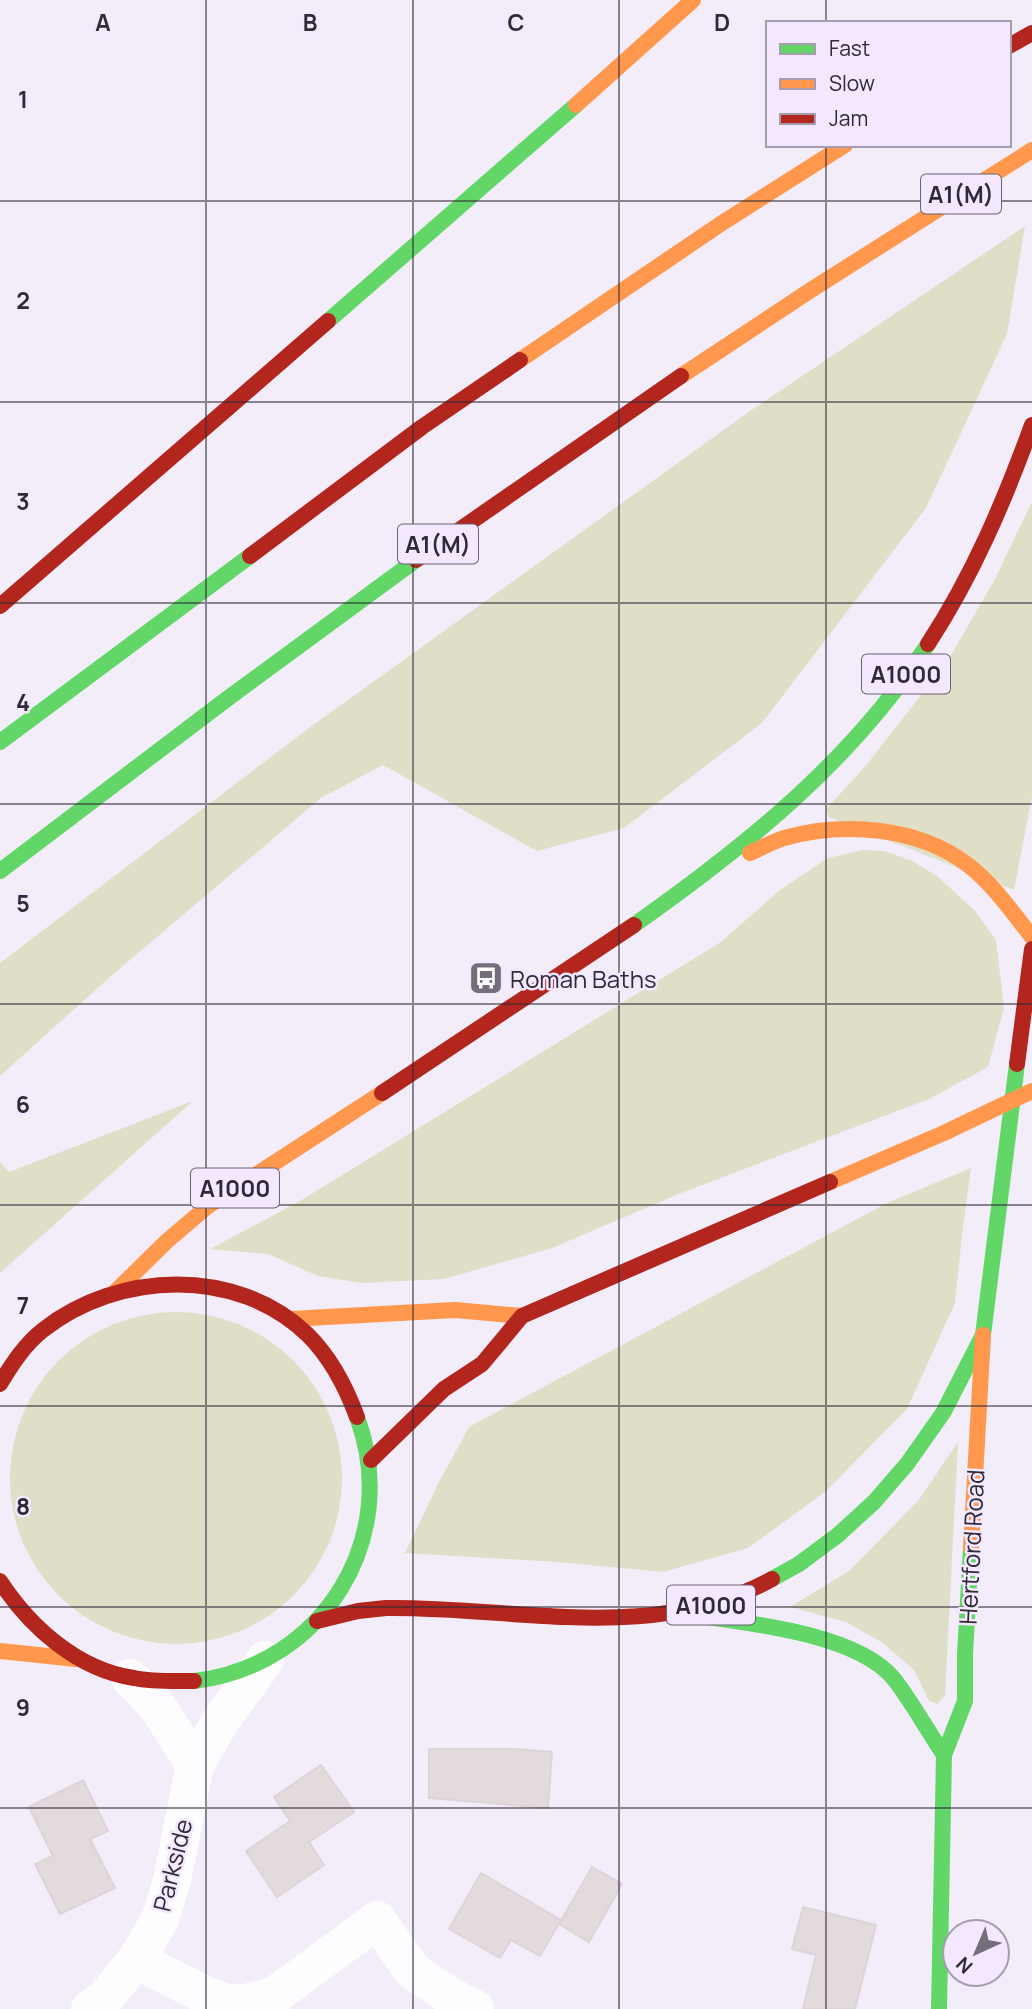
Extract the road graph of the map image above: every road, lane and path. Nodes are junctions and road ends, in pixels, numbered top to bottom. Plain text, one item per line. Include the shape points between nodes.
1 (692, 0) edge
2 (1032, 33) edge
3 (1011, 45) edge
4 (839, 149) edge
5 (1032, 150) edge
6 (1032, 425) edge
7 (0, 606) edge
8 (0, 742) edge
9 (0, 871) edge
10 (709, 871) junction
11 (1032, 937) edge
12 (1032, 948) edge
13 (1032, 1091) edge
14 (116, 1291) junction
15 (522, 1315) junction
16 (290, 1319) junction
17 (983, 1335) junction
18 (0, 1384) edge
19 (371, 1460) junction
20 (0, 1581) edge
21 (678, 1613) junction
22 (317, 1621) junction
23 (0, 1651) edge
24 (82, 1660) junction
25 (265, 1660) junction
26 (130, 1678) junction
27 (944, 1755) junction
28 (195, 1765) junction
29 (136, 1960) junction
30 (90, 2009) edge
31 (475, 2009) edge
32 (939, 2009) edge

1 - 7 main road
2 - 3 main road
4 - 8 main road via 422,427
5 - 9 main road, A1(M) via 709,357 458,530
6 - 10 main road, A1000 via 987,540 958,594 895,690 805,792
10 - 11 main road, A1000 via 786,838 816,831 908,835 939,846 967,864
10 - 14 main road, A1000 via 570,969 221,1196
12 - 17 main road, A1000
13 - 15 main road
14 - 16 main road via 195,1284 232,1291
14 - 18 main road via 77,1307 43,1330
15 - 16 main road via 455,1310
15 - 19 main road via 482,1364 444,1389
16 - 19 main road via 324,1352 344,1385
17 - 21 main road, A1000 via 936,1425 873,1505 839,1536 771,1581 733,1599
17 - 27 main road, Hertford Road via 965,1701
19 - 22 main road via 372,1494 365,1540 346,1583
20 - 24 main road via 36,1628
21 - 22 main road, A1000 via 617,1618 363,1610
21 - 27 main road via 837,1642 870,1658 893,1678
22 - 25 main road
23 - 24 main road
24 - 26 main road
25 - 26 main road via 198,1681
25 - 28 street, Parkside
26 - 28 street via 157,1706
27 - 32 main road, Hertford Road
28 - 29 street, Parkside via 160,1920
29 - 30 street, Parkside
29 - 31 street via 205,1995 227,2003 245,2003 274,1996 377,1920 412,1970

